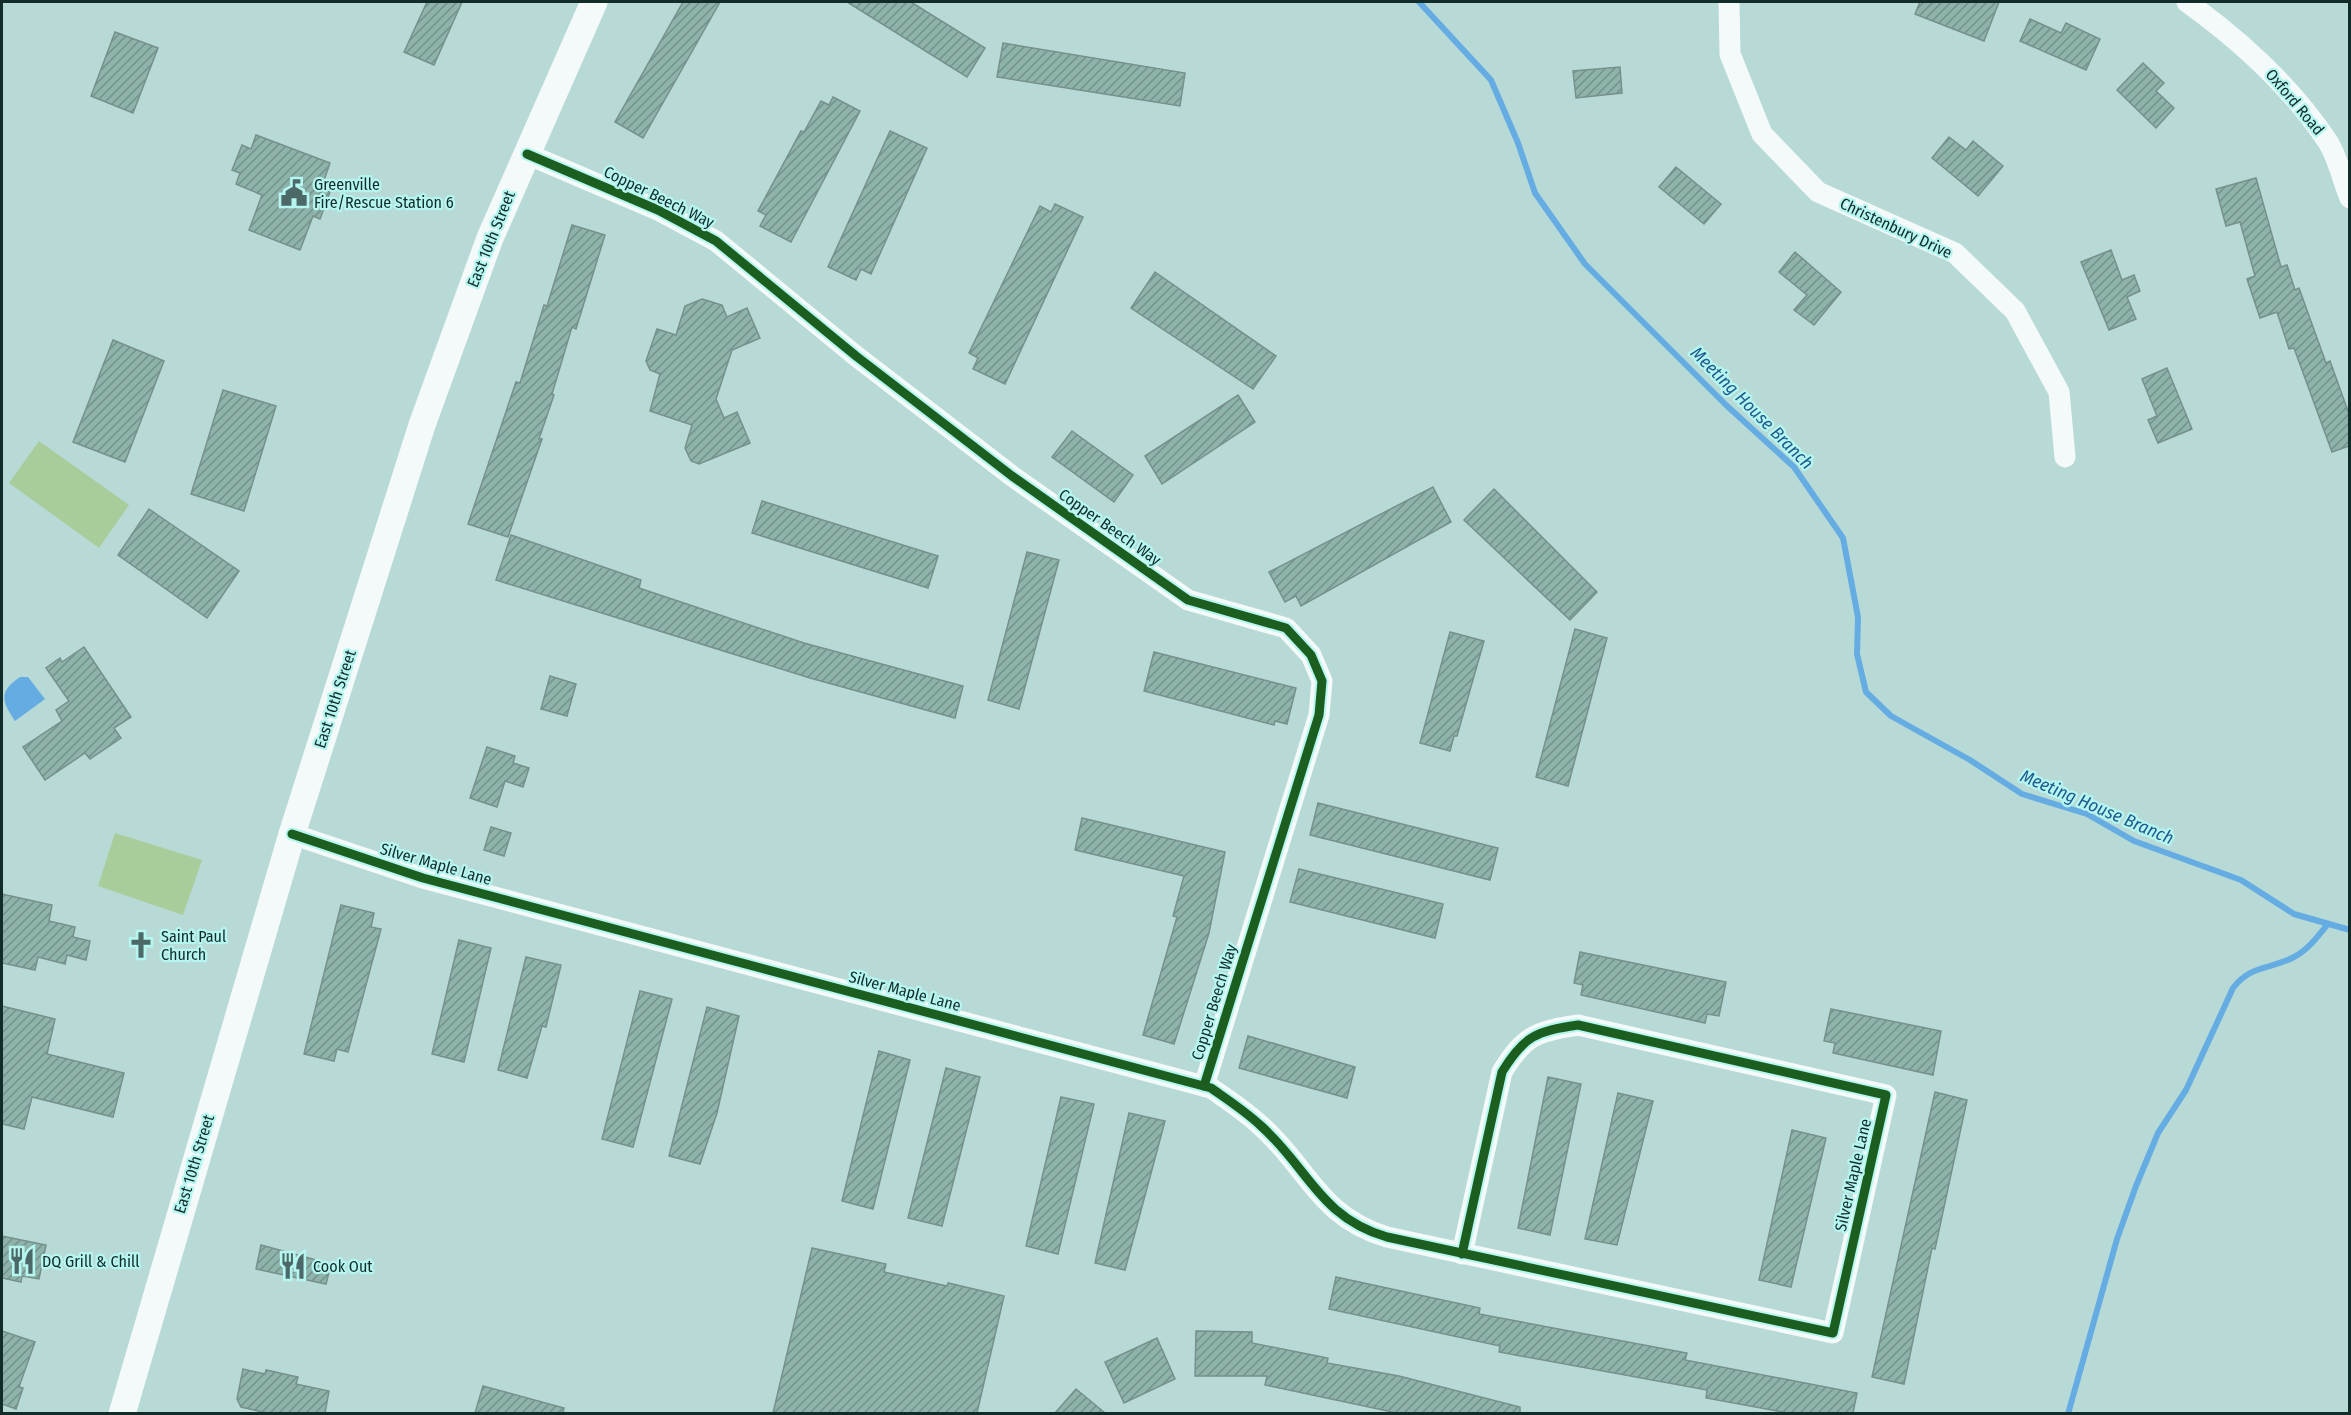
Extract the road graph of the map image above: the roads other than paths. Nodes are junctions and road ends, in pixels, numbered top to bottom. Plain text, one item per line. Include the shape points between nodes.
1 (594, 2) edge
2 (1729, 2) edge
3 (2187, 2) edge
4 (527, 154) junction
5 (2349, 198) edge
6 (2065, 457) dead end
7 (292, 834) junction
8 (1204, 1086) junction
9 (1462, 1254) junction
10 (122, 1413) edge

1 - 4 main road, East 10th Street
2 - 6 street, Christenbury Drive via 1730,54 1762,135 1818,192 1954,253 2015,311 2059,392
3 - 5 street, Oxford Road via 2279,78 2330,144
4 - 7 main road, East 10th Street via 490,238 422,425
4 - 8 street, Copper Beech Way via 658,210 716,241 856,356 1012,476 1188,600 1286,628 1311,655 1322,681 1319,715
7 - 8 street, Silver Maple Lane via 423,878
7 - 10 main road, East 10th Street
8 - 9 street, Silver Maple Lane via 1261,1125 1332,1209 1363,1230
9 - 9 street, Silver Maple Lane via 1833,1333 1886,1095 1578,1025 1544,1029 1517,1047 1502,1072

